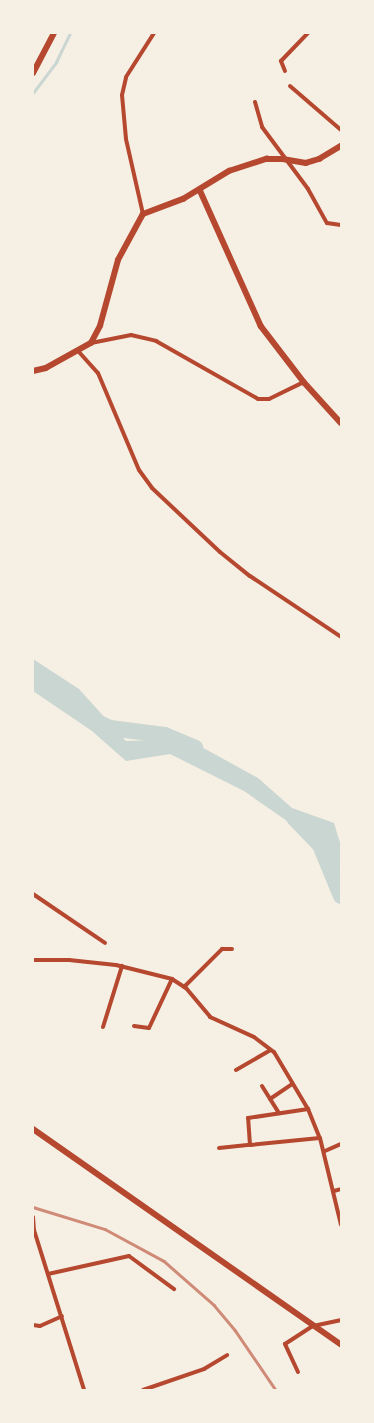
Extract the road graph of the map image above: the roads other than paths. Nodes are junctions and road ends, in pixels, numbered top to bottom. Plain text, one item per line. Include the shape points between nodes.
1 (54, 33) edge
2 (154, 33) edge
3 (308, 33) edge
4 (285, 71) dead end
5 (33, 73) edge
6 (290, 86) dead end
7 (255, 102) dead end
8 (341, 130) edge
9 (341, 146) edge
10 (283, 158) junction
11 (200, 190) junction
12 (143, 214) junction
13 (341, 225) edge
14 (91, 343) junction
15 (79, 352) junction
16 (33, 371) edge
17 (304, 382) junction
18 (341, 423) edge
19 (341, 637) edge
20 (33, 895) edge
21 (105, 943) dead end
22 (232, 949) dead end
23 (33, 960) edge
24 (122, 966) junction
25 (172, 979) junction
26 (184, 987) junction
27 (134, 1026) dead end
28 (103, 1027) dead end
29 (270, 1050) junction
30 (236, 1070) dead end
31 (292, 1084) junction
32 (262, 1086) dead end
33 (270, 1099) junction
34 (308, 1109) junction
35 (279, 1113) junction
36 (33, 1129) edge
37 (320, 1138) junction
38 (341, 1144) edge
39 (250, 1145) junction
40 (219, 1148) dead end
41 (325, 1150) junction
42 (341, 1189) edge
43 (334, 1191) junction
44 (33, 1217) edge
45 (341, 1225) edge
46 (48, 1274) junction
47 (174, 1288) dead end
48 (62, 1316) junction
49 (341, 1320) edge
50 (33, 1325) edge
51 (313, 1326) junction
52 (341, 1346) edge
53 (227, 1355) dead end
54 (298, 1372) dead end
55 (84, 1390) edge
56 (143, 1390) edge

1 - 5 main road
2 - 12 street via 126,77 122,95 126,139
3 - 4 street via 281,61
6 - 8 street
7 - 10 street via 262,127
9 - 10 street via 319,159 306,163
10 - 11 street via 267,159 228,171
10 - 13 street via 308,189 327,223
11 - 12 street
11 - 17 street via 261,326
12 - 14 street via 118,260 100,326
14 - 15 street
14 - 17 street via 131,335 156,341 258,399 269,399
15 - 16 street
15 - 19 street via 98,373 139,470 152,488 250,576
17 - 18 street
20 - 21 street
22 - 26 street via 222,949
23 - 24 street via 69,960
24 - 25 street
24 - 28 street
25 - 26 street
25 - 27 street via 149,1028
26 - 29 street via 210,1017 254,1037
29 - 30 street
29 - 31 street
31 - 33 street
31 - 34 street
32 - 33 street
33 - 35 street
34 - 35 street
34 - 37 street
35 - 39 street via 248,1118
36 - 51 main road
37 - 39 street
37 - 41 street
38 - 41 street
39 - 40 street
41 - 43 street
42 - 43 street
43 - 45 street
44 - 46 street via 34,1230
46 - 47 street via 129,1256
46 - 48 street
48 - 50 street via 40,1326
48 - 55 street
49 - 51 street
51 - 52 main road
51 - 54 street via 285,1344
53 - 56 street via 204,1369

